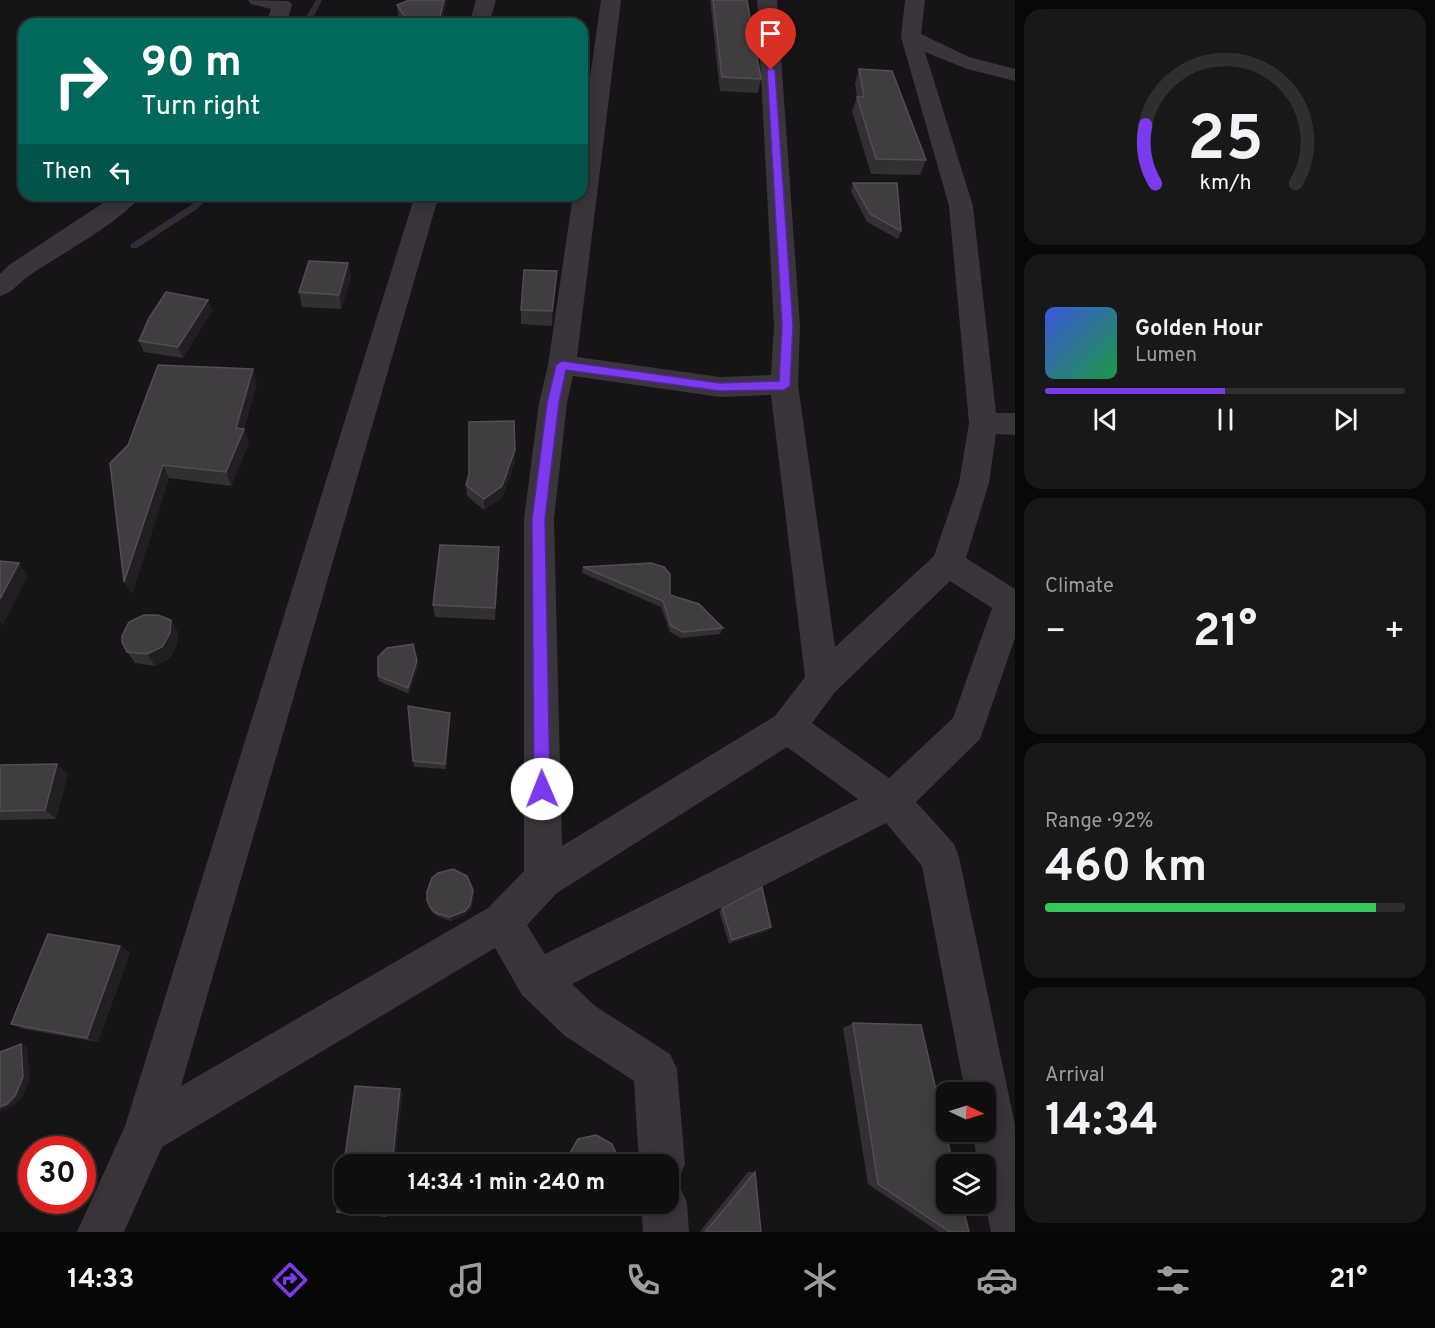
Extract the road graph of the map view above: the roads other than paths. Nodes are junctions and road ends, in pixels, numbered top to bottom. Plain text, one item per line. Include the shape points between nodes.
1 (258, 0) edge
2 (486, 0) edge
3 (611, 0) edge
4 (767, 0) edge
5 (915, 0) edge
6 (283, 2) edge
7 (278, 18) edge
8 (481, 18) edge
9 (911, 37) junction
10 (1015, 75) edge
11 (588, 171) edge
12 (123, 201) edge
13 (425, 201) edge
14 (584, 201) edge
15 (0, 288) edge
16 (562, 365) junction
17 (784, 386) junction
18 (999, 424) edge
19 (948, 563) junction
20 (1013, 605) edge
21 (823, 681) junction
22 (788, 727) junction
23 (891, 801) junction
24 (543, 879) junction
25 (502, 922) junction
26 (537, 980) junction
27 (146, 1131) junction
28 (661, 1154) edge
29 (665, 1214) edge
30 (100, 1232) edge
31 (666, 1232) edge
32 (1014, 1232) edge

1 - 6 street
2 - 8 street
3 - 11 street
4 - 17 street via 787,326
5 - 9 street
6 - 7 street
9 - 10 street via 944,56
9 - 18 street via 961,206
12 - 15 street via 18,271
13 - 27 street
14 - 16 street
16 - 17 street via 720,387
16 - 24 street via 553,403 538,519
17 - 21 street
18 - 19 street via 974,483
19 - 20 street
19 - 21 street
20 - 23 street via 967,728
21 - 22 street
22 - 23 street
22 - 24 street
23 - 26 street
23 - 32 street via 940,857
24 - 25 street
25 - 26 street
25 - 27 street
26 - 28 street via 580,1021 656,1070
27 - 30 street
29 - 31 street

